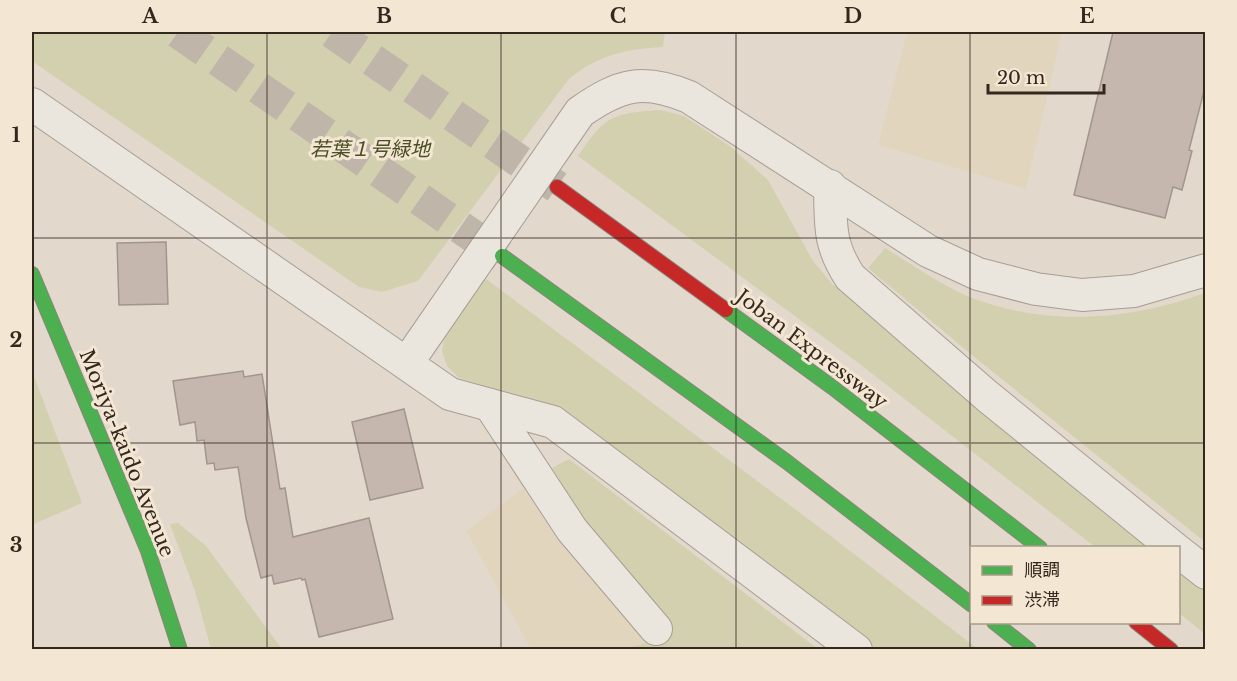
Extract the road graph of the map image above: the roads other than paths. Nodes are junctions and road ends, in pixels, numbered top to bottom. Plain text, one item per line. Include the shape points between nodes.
1 (32, 104) edge
2 (830, 186) junction
3 (557, 187) tunnel mouth
4 (502, 256) tunnel mouth
5 (1206, 270) edge
6 (32, 274) edge
7 (407, 363) junction
8 (490, 405) junction
9 (1037, 546) edge
10 (1172, 546) edge
11 (1180, 552) edge
12 (1206, 573) edge
13 (970, 603) edge
14 (996, 624) edge
15 (1138, 624) edge
16 (656, 629) dead end
17 (180, 650) edge
18 (856, 650) edge
19 (1029, 650) edge
20 (1171, 650) edge

1 - 7 street
2 - 5 street via 928,251 978,274 1036,289 1082,295 1134,291
2 - 7 street via 689,97 666,87 626,86 580,112
2 - 10 street via 832,241 850,277 987,396
3 - 9 main road, Joban Expressway via 832,387
4 - 13 main road via 787,462
6 - 17 main road, Moriya-kaido Avenue via 148,551
7 - 8 street via 450,394
8 - 16 street via 572,530
8 - 18 street via 553,422
11 - 12 street
14 - 19 main road
15 - 20 main road

